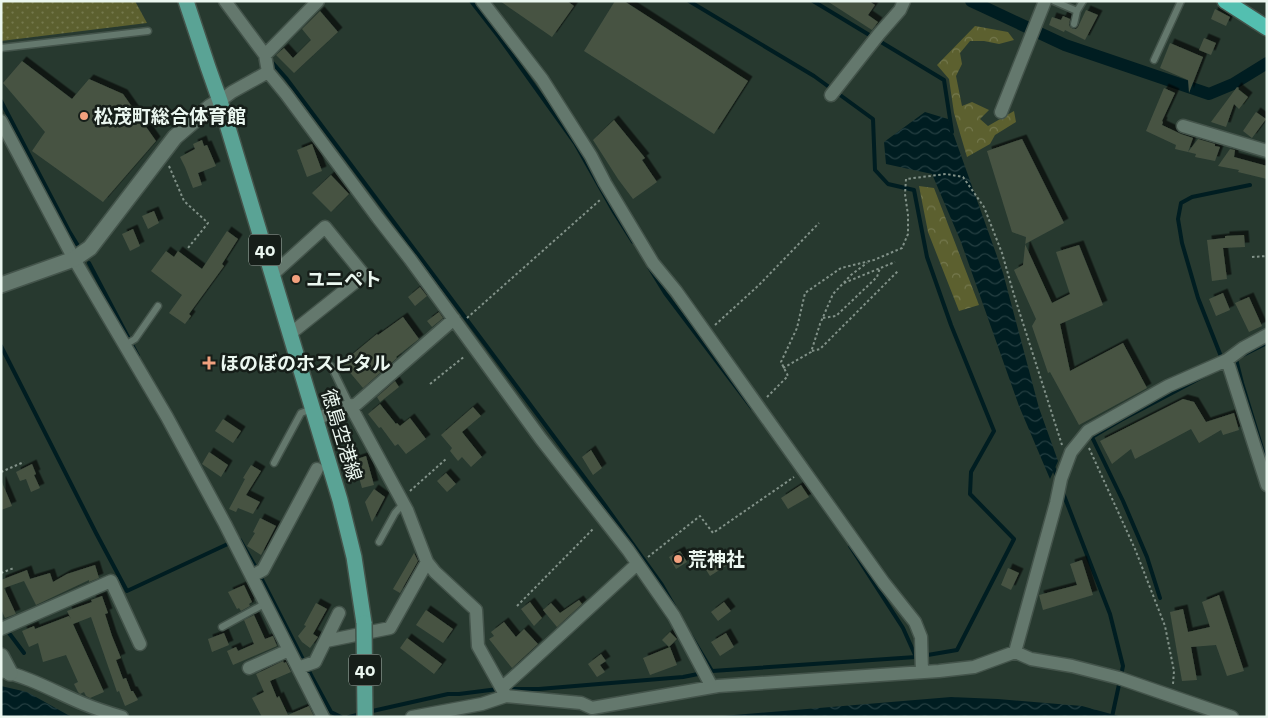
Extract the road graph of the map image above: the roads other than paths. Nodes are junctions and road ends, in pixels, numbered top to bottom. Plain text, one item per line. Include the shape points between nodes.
1 (186, 1) edge
2 (225, 1) edge
3 (318, 1) edge
4 (482, 1) edge
5 (904, 1) edge
6 (1045, 1) edge
7 (1054, 1) edge
8 (1181, 1) edge
9 (1225, 1) edge
10 (1083, 2) edge
11 (1077, 10) junction
12 (1074, 24) dead end
13 (1267, 28) edge
14 (148, 30) dead end
15 (1, 48) edge
16 (266, 55) junction
17 (1154, 60) dead end
18 (268, 72) junction
19 (834, 90) dead end
20 (220, 101) junction
21 (1001, 112) dead end
22 (1, 121) edge
23 (1183, 126) dead end
24 (1267, 151) edge
25 (74, 259) junction
26 (272, 275) junction
27 (1, 285) edge
28 (158, 306) dead end
29 (457, 322) junction
30 (290, 334) junction
31 (1267, 335) edge
32 (130, 342) junction
33 (1227, 360) junction
34 (331, 366) dead end
35 (351, 407) junction
36 (314, 414) junction
37 (274, 463) dead end
38 (317, 469) dead end
39 (1267, 485) edge
40 (400, 505) junction
41 (378, 542) dead end
42 (642, 561) junction
43 (427, 562) junction
44 (252, 576) junction
45 (266, 604) junction
46 (339, 613) dead end
47 (222, 627) dead end
48 (1, 629) edge
49 (326, 641) junction
50 (140, 644) dead end
51 (289, 650) junction
52 (1015, 652) junction
53 (1, 656) edge
54 (304, 666) junction
55 (249, 668) dead end
56 (6, 672) edge
57 (922, 672) junction
58 (712, 687) junction
59 (503, 690) junction
60 (122, 717) edge
61 (322, 717) edge
62 (365, 717) edge
63 (412, 717) edge
64 (1232, 717) edge

1 - 20 main road, 徳島空港線 / 40
2 - 16 street
3 - 16 street
4 - 57 street via 542,79 653,263 915,622 921,637
5 - 19 street
6 - 21 street
7 - 11 lane
8 - 17 lane
9 - 13 highway
10 - 11 lane
11 - 12 lane
14 - 15 lane
16 - 18 street
18 - 20 street
18 - 29 street
20 - 25 street via 175,137 90,248
20 - 26 main road, 徳島空港線 / 40
22 - 25 street
23 - 24 street
25 - 27 street
25 - 32 street
26 - 30 main road, 徳島空港線 / 40
26 - 30 street via 325,227 364,275
28 - 32 lane
29 - 35 street
29 - 42 street via 541,438 628,550
30 - 36 main road, 徳島空港線 / 40
31 - 33 street
32 - 44 street
33 - 39 street
33 - 52 street via 1168,386 1088,431 1071,452
34 - 35 lane
35 - 36 street
35 - 40 street
36 - 37 lane via 301,413
36 - 62 main road, 徳島空港線 / 40, bridge via 354,558 364,623
38 - 44 street via 264,570
40 - 41 lane
40 - 43 street
42 - 58 street
42 - 59 street
43 - 49 street via 390,628
43 - 59 street via 476,610 478,646
44 - 45 street
45 - 47 lane
45 - 51 street
46 - 49 street
48 - 50 street via 111,581
49 - 54 street via 315,662
51 - 54 street
51 - 55 street
52 - 57 street via 974,666
52 - 64 street via 1031,659 1119,678
53 - 56 street
54 - 61 street
56 - 60 street
57 - 58 street
58 - 59 street via 592,708 581,703
59 - 63 street via 482,704

